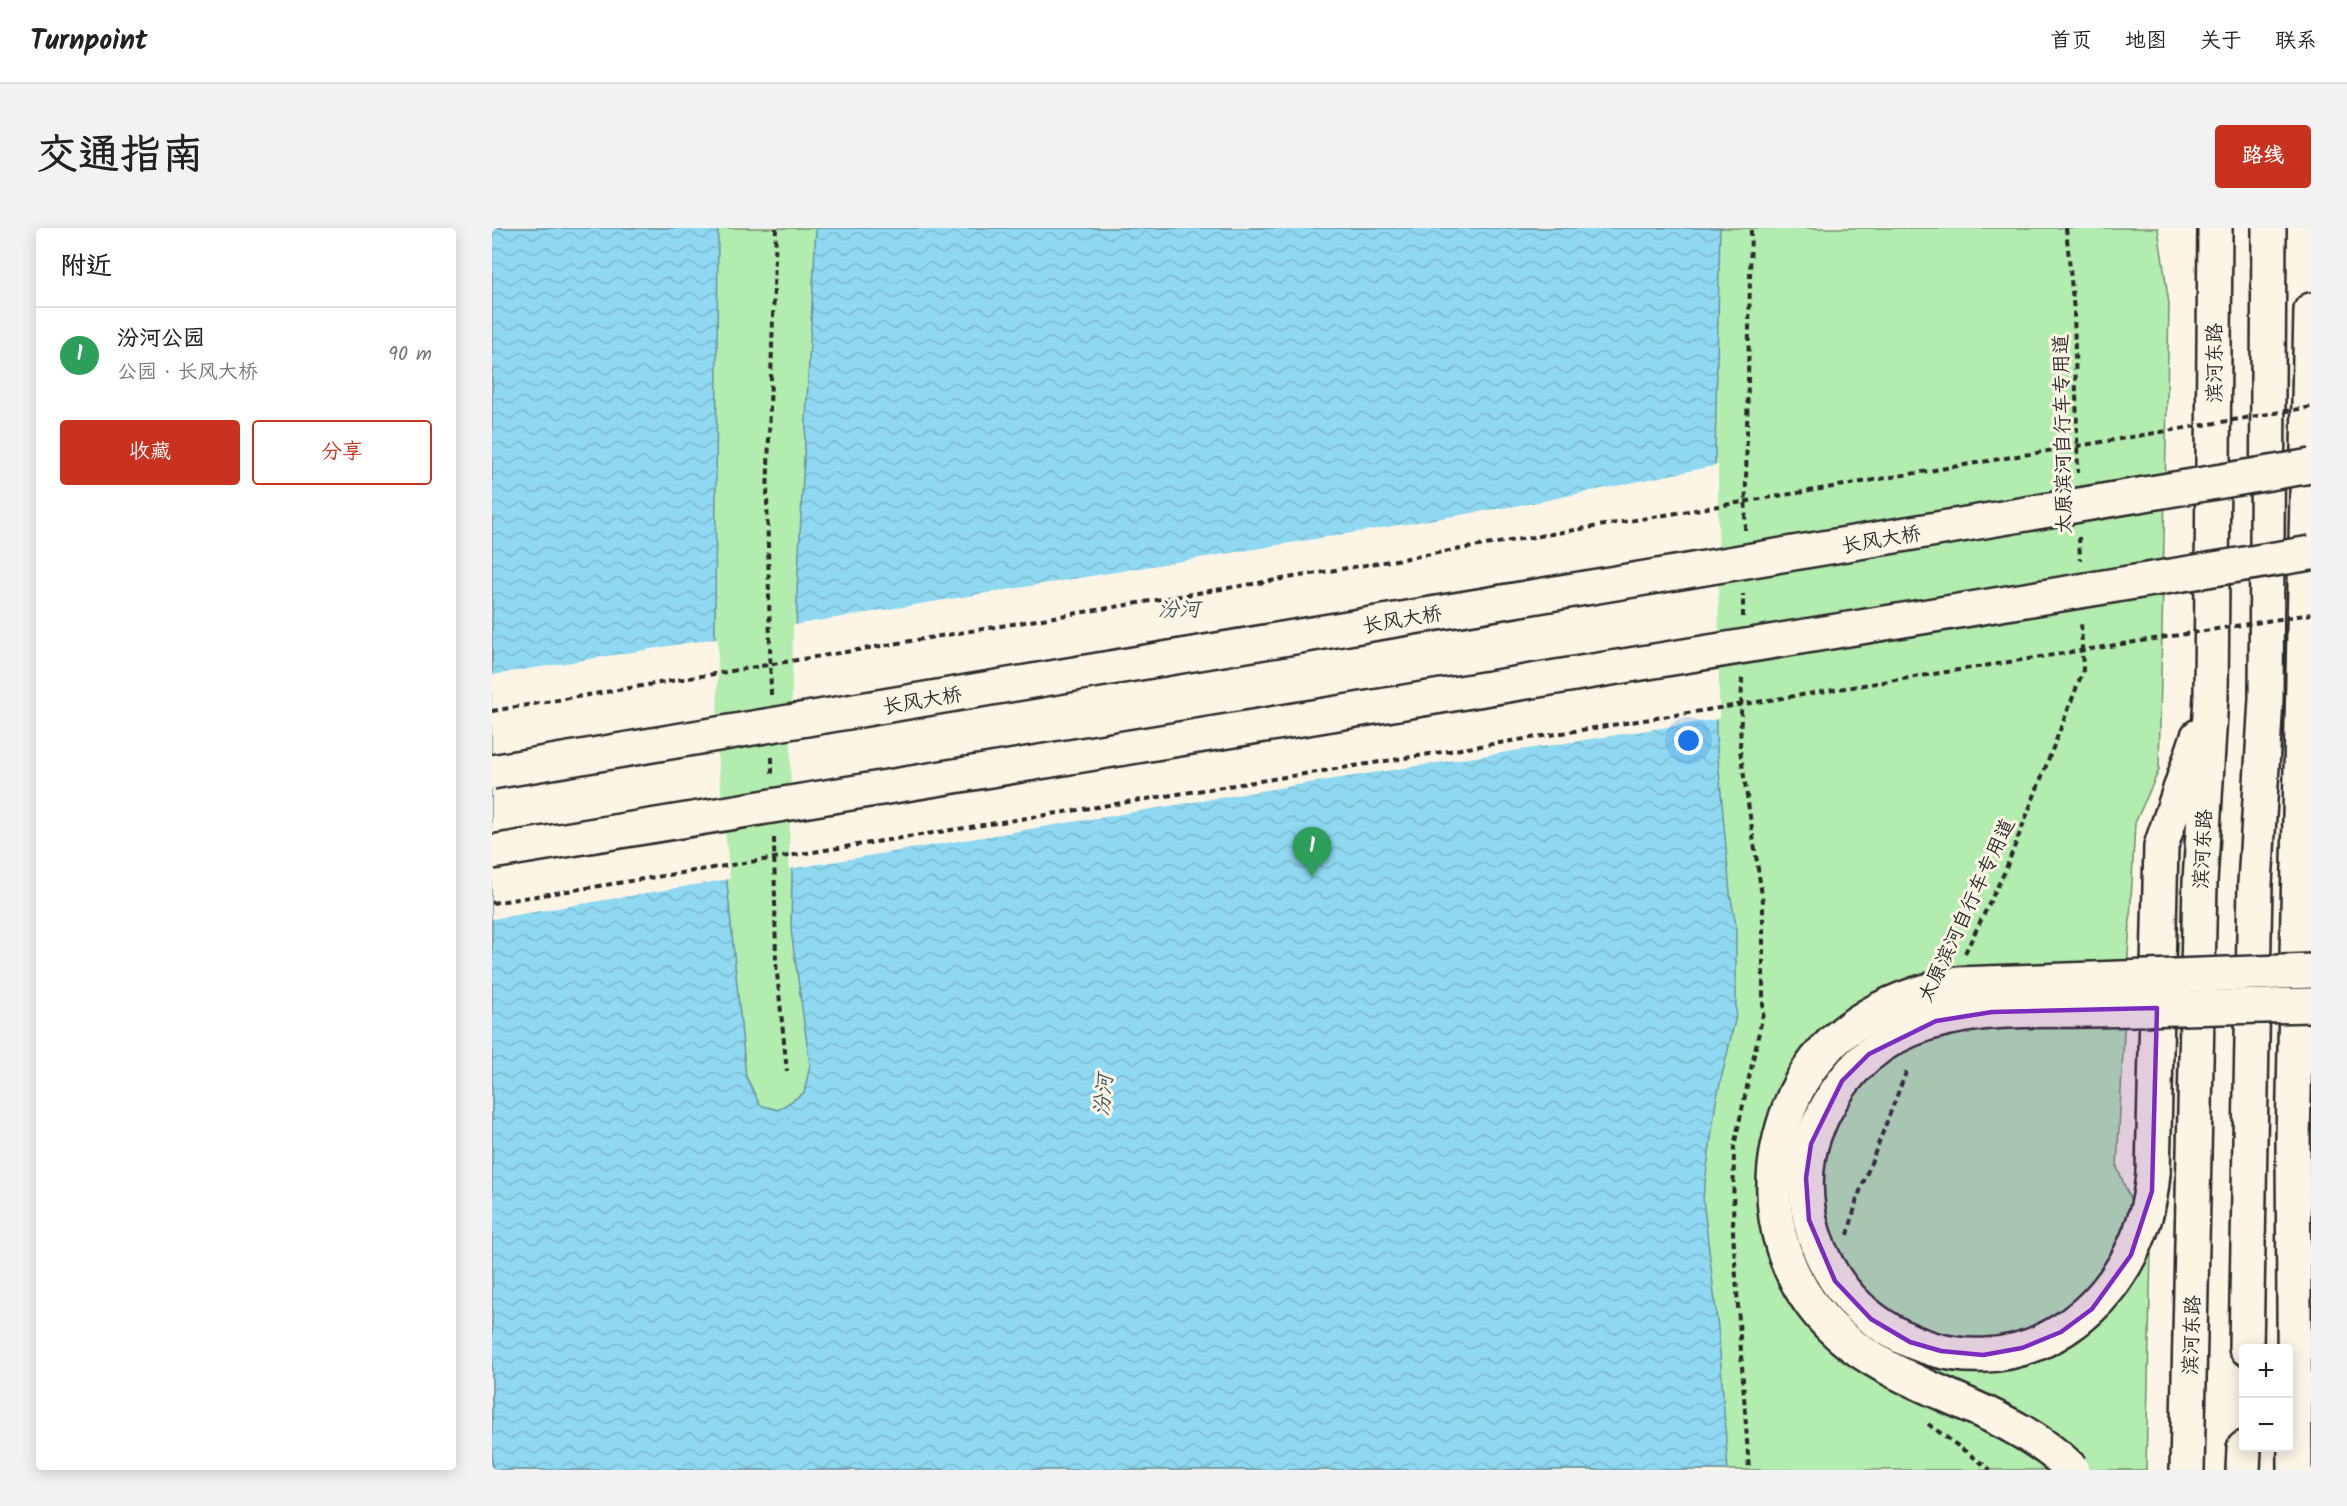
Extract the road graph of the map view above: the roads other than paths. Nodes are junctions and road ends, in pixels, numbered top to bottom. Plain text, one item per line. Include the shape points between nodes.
1 (2191, 228) edge
2 (2215, 228) edge
3 (2269, 228) edge
4 (2214, 308) junction
5 (2311, 310) edge
6 (2311, 466) edge
7 (2311, 553) edge
8 (2211, 698) junction
9 (492, 772) edge
10 (492, 852) edge
11 (2306, 873) edge
12 (2311, 971) edge
13 (2311, 1005) edge
14 (2311, 1080) edge
15 (2293, 1141) junction
16 (2246, 1344) edge
17 (2244, 1452) edge
18 (2073, 1470) edge
19 (2187, 1470) edge
20 (2243, 1470) edge
21 (2295, 1470) edge

1 - 4 highway
2 - 4 highway, 滨河东路
3 - 16 highway via 2266,699 2254,884
4 - 8 highway, 滨河东路
5 - 11 highway
6 - 9 highway, 长风大桥, bridge
7 - 10 highway, bridge
8 - 13 highway, bridge via 2161,846 2153,1173 2142,1233 2114,1285 2092,1309 2061,1332 2022,1348 1983,1355 1941,1351 1910,1342 1871,1319 1835,1281 1820,1254 1809,1220 1806,1178 1811,1144 1824,1109 1842,1081 1869,1054 1908,1030 1965,1013
8 - 19 highway, 滨河东路 via 2200,882
11 - 15 highway
12 - 18 highway, bridge via 1958,984 1926,989 1894,1000 1849,1027 1816,1060 1794,1094 1779,1136 1773,1178 1776,1227 1789,1267 1807,1300 1851,1346 1924,1388 2012,1425 2046,1445
14 - 15 highway
15 - 21 highway
17 - 20 highway

